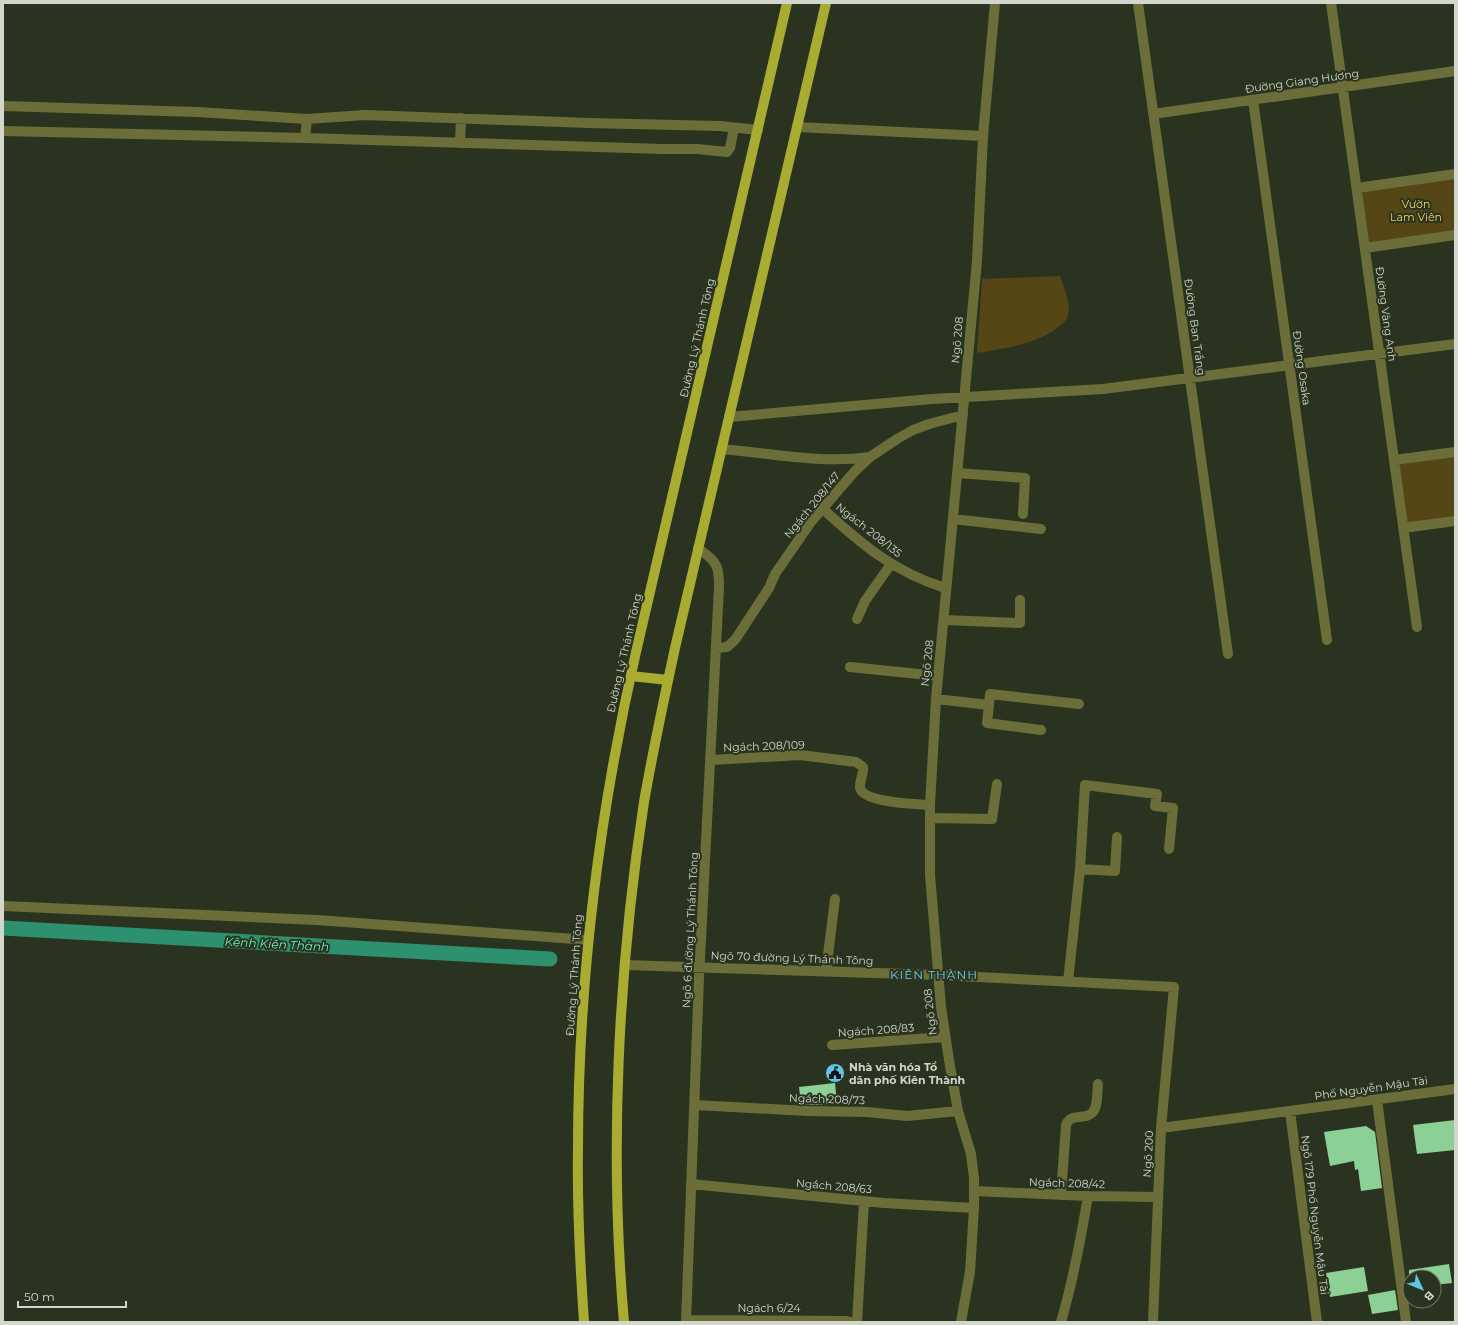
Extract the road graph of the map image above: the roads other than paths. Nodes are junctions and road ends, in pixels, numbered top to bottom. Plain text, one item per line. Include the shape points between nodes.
1 (787, 3) edge
2 (826, 3) edge
3 (995, 3) edge
4 (1138, 3) edge
5 (1331, 3) edge
6 (1455, 71) edge
7 (1343, 87) junction
8 (1253, 100) junction
9 (3, 106) edge
10 (1153, 114) junction
11 (307, 120) junction
12 (461, 121) junction
13 (797, 127) junction
14 (734, 128) junction
15 (758, 130) junction
16 (3, 131) edge
17 (305, 136) junction
18 (983, 136) junction
19 (460, 140) junction
20 (1455, 174) edge
21 (1357, 188) junction
22 (1455, 235) edge
23 (1365, 248) junction
24 (1455, 344) edge
25 (1379, 354) junction
26 (1290, 365) junction
27 (1190, 378) junction
28 (964, 397) junction
29 (963, 415) junction
30 (729, 417) junction
31 (721, 449) junction
32 (1455, 452) edge
33 (870, 457) junction
34 (1394, 460) junction
35 (957, 473) junction
36 (822, 508) junction
37 (1023, 514) dead end
38 (953, 519) junction
39 (1455, 521) edge
40 (1403, 528) junction
41 (1041, 529) dead end
42 (698, 548) junction
43 (891, 564) junction
44 (945, 588) junction
45 (1020, 600) dead end
46 (857, 619) dead end
47 (944, 620) junction
48 (1417, 627) dead end
49 (1327, 640) dead end
50 (716, 648) junction
51 (1228, 654) dead end
52 (850, 667) dead end
53 (631, 676) junction
54 (938, 676) junction
55 (668, 680) junction
56 (936, 699) junction
57 (1079, 704) dead end
58 (989, 705) junction
59 (1041, 730) dead end
60 (711, 760) junction
61 (997, 784) dead end
62 (930, 805) junction
63 (930, 818) junction
64 (1117, 837) dead end
65 (1169, 849) dead end
66 (1080, 869) junction
67 (835, 899) dead end
68 (3, 906) edge
69 (588, 940) junction
70 (625, 965) junction
71 (700, 967) junction
72 (826, 971) junction
73 (938, 975) junction
74 (1068, 982) junction
75 (1174, 987) joint
76 (946, 1037) junction
77 (832, 1045) dead end
78 (1098, 1084) dead end
79 (1455, 1089) edge
80 (1377, 1100) junction
81 (695, 1105) junction
82 (958, 1111) junction
83 (1290, 1111) junction
84 (1162, 1128) junction
85 (691, 1184) junction
86 (975, 1191) junction
87 (1061, 1195) junction
88 (1088, 1196) junction
89 (1158, 1197) junction
90 (864, 1201) junction
91 (974, 1208) junction
92 (686, 1321) edge
93 (765, 1321) edge
94 (584, 1322) edge
95 (624, 1322) edge
96 (850, 1322) edge
97 (857, 1322) edge
98 (961, 1322) edge
99 (1061, 1322) edge
100 (1153, 1322) edge
101 (1317, 1322) edge
102 (1406, 1322) edge

1 - 15 main road, Đường Lý Thánh Tông
2 - 13 main road
3 - 18 street, Ngõ 208
4 - 10 street, Đường Ban Trắng
5 - 7 street, Đường Vàng Anh
6 - 7 street, Đường Giang Hương
7 - 8 street, Đường Giang Hương
7 - 21 street, Đường Vàng Anh
8 - 10 street, Đường Giang Hương
8 - 26 street, Đường Osaka
9 - 11 street via 197,112
10 - 27 street, Đường Ban Trắng
11 - 12 street via 365,115
11 - 17 street
12 - 14 street
12 - 19 street
13 - 18 street
13 - 30 main road
14 - 15 street
14 - 19 street via 727,152
15 - 53 main road, Đường Lý Thánh Tông
16 - 17 street
17 - 19 street
18 - 28 street, Ngõ 208 via 976,261
20 - 21 street
21 - 23 street, Đường Vàng Anh
22 - 23 street
23 - 25 street, Đường Vàng Anh
24 - 25 street
25 - 26 street
25 - 34 street, Đường Vàng Anh
26 - 27 street
26 - 49 street, Đường Osaka
27 - 28 street via 1104,389
27 - 51 street, Đường Ban Trắng
28 - 29 street, Ngõ 208
28 - 30 street
29 - 33 street, Ngách 208/147 via 913,430
29 - 35 street, Ngõ 208
30 - 31 main road
31 - 33 street via 778,456 852,460
31 - 42 main road
32 - 34 street
33 - 36 street, Ngách 208/147
34 - 40 street, Đường Vàng Anh
35 - 37 street via 1025,478
35 - 38 street, Ngõ 208
36 - 43 street, Ngách 208/135 via 847,531
36 - 50 street, Ngách 208/147 via 787,555 735,640 727,647
38 - 41 street
38 - 44 street, Ngõ 208
39 - 40 street
40 - 48 street, Đường Vàng Anh
42 - 50 street, Ngõ 6 đường Lý Thánh Tông via 713,560 719,572
42 - 55 main road
43 - 44 street, Ngách 208/135 via 924,581
43 - 46 street via 865,601
44 - 47 street, Ngõ 208
45 - 47 street via 1020,623
47 - 54 street, Ngõ 208
50 - 60 street, Ngõ 6 đường Lý Thánh Tông
52 - 54 street
53 - 55 main road
53 - 69 main road, Đường Lý Thánh Tông via 605,808
54 - 56 street, Ngõ 208
55 - 70 main road via 644,804
56 - 58 street
56 - 62 street, Ngõ 208
57 - 58 street via 990,694
58 - 59 street via 988,723
60 - 62 street, Ngách 208/109 via 800,755 856,762 864,767 860,787 863,793 883,800
60 - 71 street, Ngõ 6 đường Lý Thánh Tông
61 - 63 street via 992,819
62 - 63 street, Ngõ 208
63 - 73 street, Ngõ 208 via 930,875
64 - 66 street via 1115,871
65 - 66 street via 1173,808 1155,806 1157,794 1085,785
66 - 74 street
67 - 72 street
68 - 69 street via 317,920
69 - 94 main road, Đường Lý Thánh Tông via 578,1148 578,1207
70 - 71 street, Ngõ 70 đường Lý Thánh Tông
70 - 95 main road via 617,1144 617,1203
71 - 72 street, Ngõ 70 đường Lý Thánh Tông
71 - 81 street, Ngõ 6 đường Lý Thánh Tông
72 - 73 street, Ngõ 70 đường Lý Thánh Tông
73 - 74 street, Ngõ 70 đường Lý Thánh Tông
73 - 76 street, Ngõ 208
74 - 75 street, Ngõ 70 đường Lý Thánh Tông
75 - 84 street, Ngõ 200
76 - 77 street, Ngách 208/83
76 - 82 street, Ngõ 208
78 - 87 street via 1094,1112 1072,1117 1066,1124
79 - 80 street, Phố Nguyễn Mậu Tài
80 - 83 street, Phố Nguyễn Mậu Tài
80 - 102 street
81 - 82 street, Ngách 208/73 via 907,1116
81 - 85 street, Ngõ 6 đường Lý Thánh Tông
82 - 86 street, Ngõ 208 via 971,1154
83 - 84 street, Phố Nguyễn Mậu Tài
83 - 101 street, Ngõ 179 Phố Nguyễn Mậu Tài
84 - 89 street, Ngõ 200
85 - 90 street, Ngách 208/63
85 - 92 street, Ngõ 6 đường Lý Thánh Tông
86 - 87 street, Ngách 208/42
86 - 91 street, Ngõ 208
87 - 88 street, Ngách 208/42
88 - 89 street, Ngách 208/42
88 - 99 street
89 - 100 street, Ngõ 200
90 - 91 street, Ngách 208/63
90 - 97 street
91 - 98 street, Ngõ 208 via 970,1272
92 - 93 street, Ngách 6/24
93 - 96 street, Ngách 6/24

